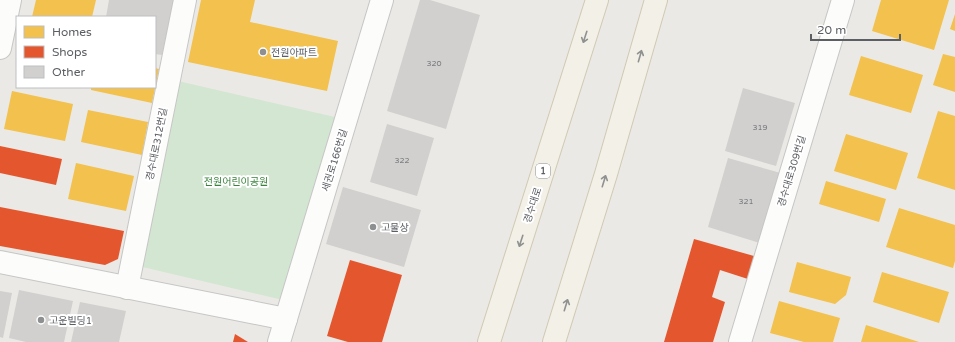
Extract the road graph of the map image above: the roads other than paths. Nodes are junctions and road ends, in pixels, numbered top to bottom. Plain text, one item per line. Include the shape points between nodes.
1 (10, 0) edge
2 (185, 0) edge
3 (382, 0) edge
4 (597, 0) edge
5 (656, 0) edge
6 (843, 0) edge
7 (0, 48) edge
8 (0, 262) edge
9 (127, 288) junction
10 (286, 319) junction
11 (279, 342) edge
12 (489, 342) edge
13 (554, 342) edge
14 (740, 342) edge

1 - 7 street
2 - 9 street, 경수대로312번길
3 - 10 street, 세권로166번길
4 -> 12 main road, 경수대로 / 1
13 -> 5 main road
6 - 14 street, 경수대로309번길
8 - 9 street
9 - 10 street
10 - 11 street, 세권로166번길

